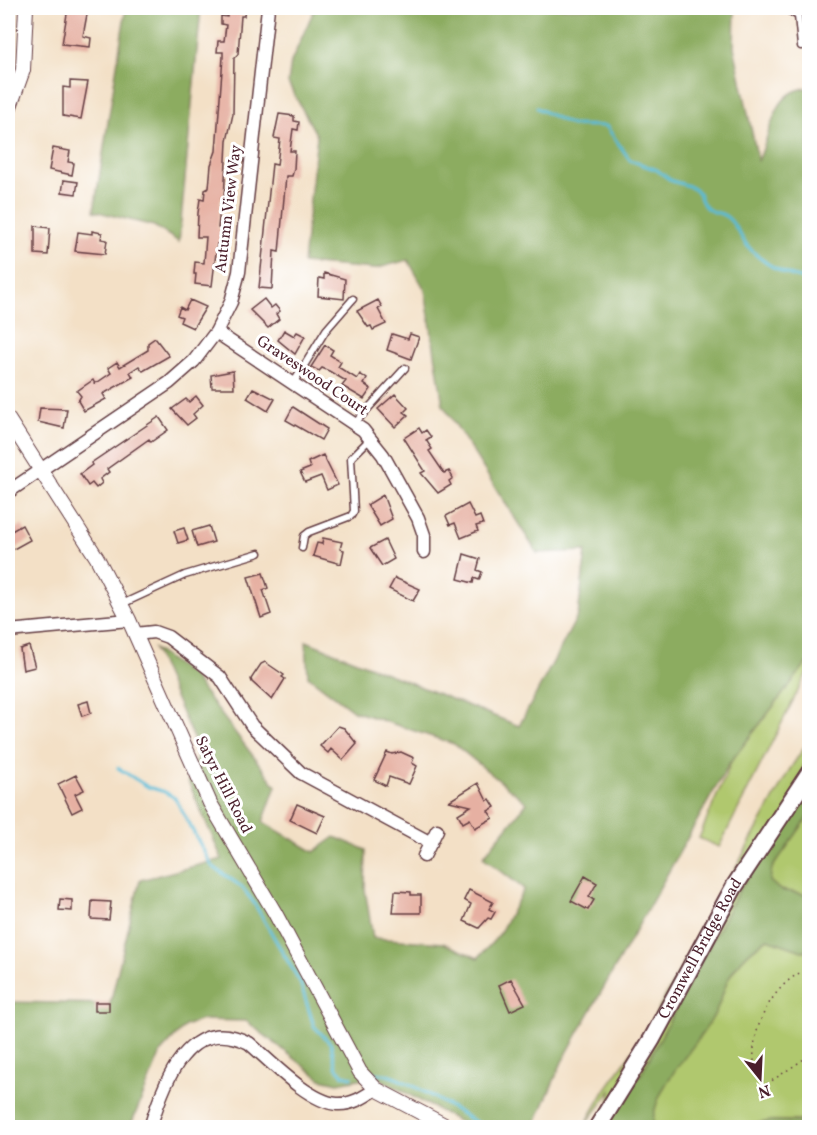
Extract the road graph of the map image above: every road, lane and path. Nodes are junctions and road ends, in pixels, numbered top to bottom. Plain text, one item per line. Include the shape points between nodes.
1 (26, 8) edge
2 (268, 8) edge
3 (784, 8) edge
4 (801, 46) dead end
5 (8, 112) edge
6 (353, 299) dead end
7 (216, 332) junction
8 (405, 368) dead end
9 (294, 382) junction
10 (8, 419) edge
11 (355, 423) junction
12 (371, 439) junction
13 (41, 469) junction
14 (8, 492) edge
15 (302, 548) dead end
16 (424, 552) dead end
17 (259, 553) dead end
18 (121, 604) junction
19 (132, 627) junction
20 (8, 631) edge
21 (810, 772) edge
22 (437, 830) dead end
23 (430, 843) junction
24 (424, 856) dead end
25 (810, 969) edge
26 (810, 1055) edge
27 (376, 1089) junction
28 (150, 1128) edge
29 (450, 1128) edge
30 (597, 1128) edge

1 - 5 street via 22,70
2 - 7 street, Autumn View Way via 239,272 231,302
3 - 4 lane via 798,16
6 - 9 lane via 332,322
7 - 9 street, Graveswood Court
7 - 13 street, Autumn View Way via 194,361 169,383
8 - 11 lane
9 - 11 street, Graveswood Court
10 - 13 street, Satyr Hill Road
11 - 12 street, Graveswood Court
12 - 15 lane via 351,458 351,516 309,532
12 - 16 street, Graveswood Court via 418,518
13 - 14 street, Autumn View Way
13 - 18 street, Satyr Hill Road via 93,550
17 - 18 lane via 184,575
18 - 19 street, Satyr Hill Road
19 - 20 street
19 - 23 street via 161,633 220,678 252,726 301,773
19 - 27 street, Satyr Hill Road via 210,803 275,913 362,1076
21 - 30 main road, Cromwell Bridge Road via 734,887 652,1039
22 - 23 street
23 - 24 street
25 - 26 path via 792,977 776,994 755,1030 752,1048 758,1078 767,1084
27 - 28 street via 351,1102 328,1102 305,1089 249,1043 217,1035 195,1042 186,1050
27 - 29 street, Satyr Hill Road

